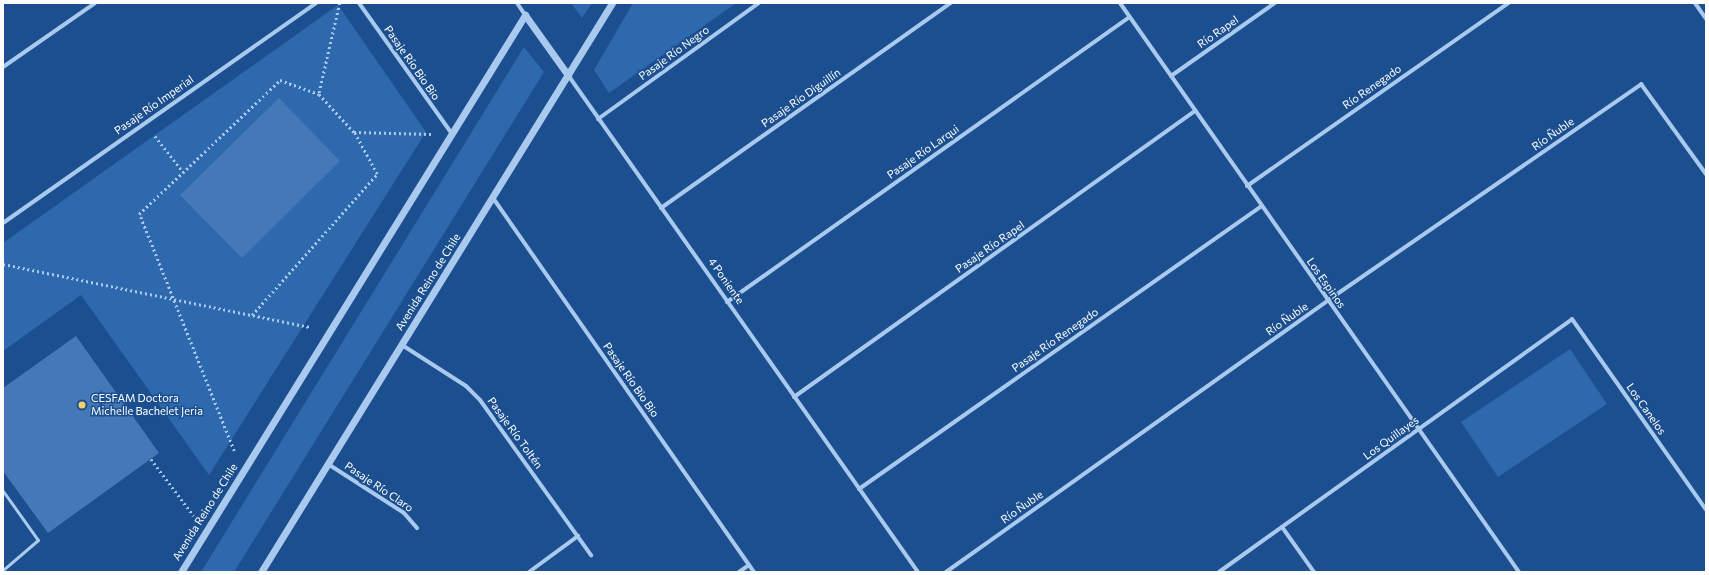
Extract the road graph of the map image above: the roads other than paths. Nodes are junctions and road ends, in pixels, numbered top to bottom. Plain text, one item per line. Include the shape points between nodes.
1 (95, 3) edge
2 (316, 3) edge
3 (359, 3) edge
4 (517, 3) edge
5 (612, 3) edge
6 (759, 3) edge
7 (951, 3) edge
8 (1120, 3) edge
9 (1275, 3) edge
10 (1508, 3) edge
11 (1695, 3) edge
12 (525, 15) junction
13 (1130, 17) junction
14 (1706, 19) edge
15 (3, 67) edge
16 (568, 75) junction
17 (1171, 76) junction
18 (1195, 111) junction
19 (598, 118) junction
20 (452, 134) junction
21 (1706, 174) edge
22 (1247, 186) junction
23 (493, 198) junction
24 (1261, 206) junction
25 (661, 208) junction
26 (3, 222) edge
27 (1327, 301) junction
28 (727, 302) junction
29 (1572, 319) joint
30 (402, 345) junction
31 (794, 397) junction
32 (1418, 430) junction
33 (328, 464) junction
34 (859, 489) junction
35 (3, 491) edge
36 (1706, 510) edge
37 (1282, 527) junction
38 (417, 528) dead end
39 (578, 536) junction
40 (591, 555) dead end
41 (749, 565) junction
42 (3, 570) edge
43 (948, 571) edge
44 (181, 572) edge
45 (261, 572) edge
46 (528, 572) edge
47 (739, 572) edge
48 (754, 572) edge
49 (918, 572) edge
50 (1220, 572) edge
51 (1314, 572) edge
52 (1519, 572) edge

1 - 15 street
2 - 26 street, Pasaje Río Imperial
3 - 20 street, Pasaje Río Bio Bio
4 - 12 street, 4 Poniente
5 - 16 street, Avenida Reino de Chile
6 - 19 street, Pasaje Río Negro
7 - 25 street, Pasaje Río Diguillín
8 - 13 street, Los Espinos
9 - 17 street, Río Rapel
10 - 22 street, Río Renegado
11 - 14 street
12 - 16 street, 4 Poniente
12 - 20 street, Avenida Reino de Chile
13 - 17 street, Los Espinos
13 - 28 street, Pasaje Río Larqui
16 - 19 street, 4 Poniente
16 - 23 street, Avenida Reino de Chile
17 - 18 street, Los Espinos
18 - 22 street, Los Espinos
18 - 31 street, Pasaje Río Rapel
19 - 25 street, 4 Poniente
20 - 44 street, Avenida Reino de Chile
21 - 27 street, Río Ñuble via 1640,84
22 - 24 street, Los Espinos
23 - 30 street, Avenida Reino de Chile
23 - 41 street, Pasaje Río Bio Bio
24 - 27 street, Los Espinos
24 - 34 street, Pasaje Río Renegado
25 - 28 street, 4 Poniente
27 - 32 street, Los Espinos
27 - 43 street, Río Ñuble
28 - 31 street, 4 Poniente
29 - 32 street, Los Quillayes
29 - 36 street, Los Canelos
30 - 33 street, Avenida Reino de Chile
30 - 39 street, Pasaje Río Toltén via 466,386 480,400
31 - 34 street, 4 Poniente
32 - 37 street, Los Quillayes
32 - 52 street, Los Espinos
33 - 38 street, Pasaje Río Claro via 404,513
33 - 45 street, Avenida Reino de Chile
34 - 49 street, 4 Poniente
35 - 42 lane via 38,540
37 - 50 street, Los Quillayes
37 - 51 street
39 - 40 street, Pasaje Río Toltén
39 - 46 street
41 - 47 street
41 - 48 street, Pasaje Río Bio Bio

